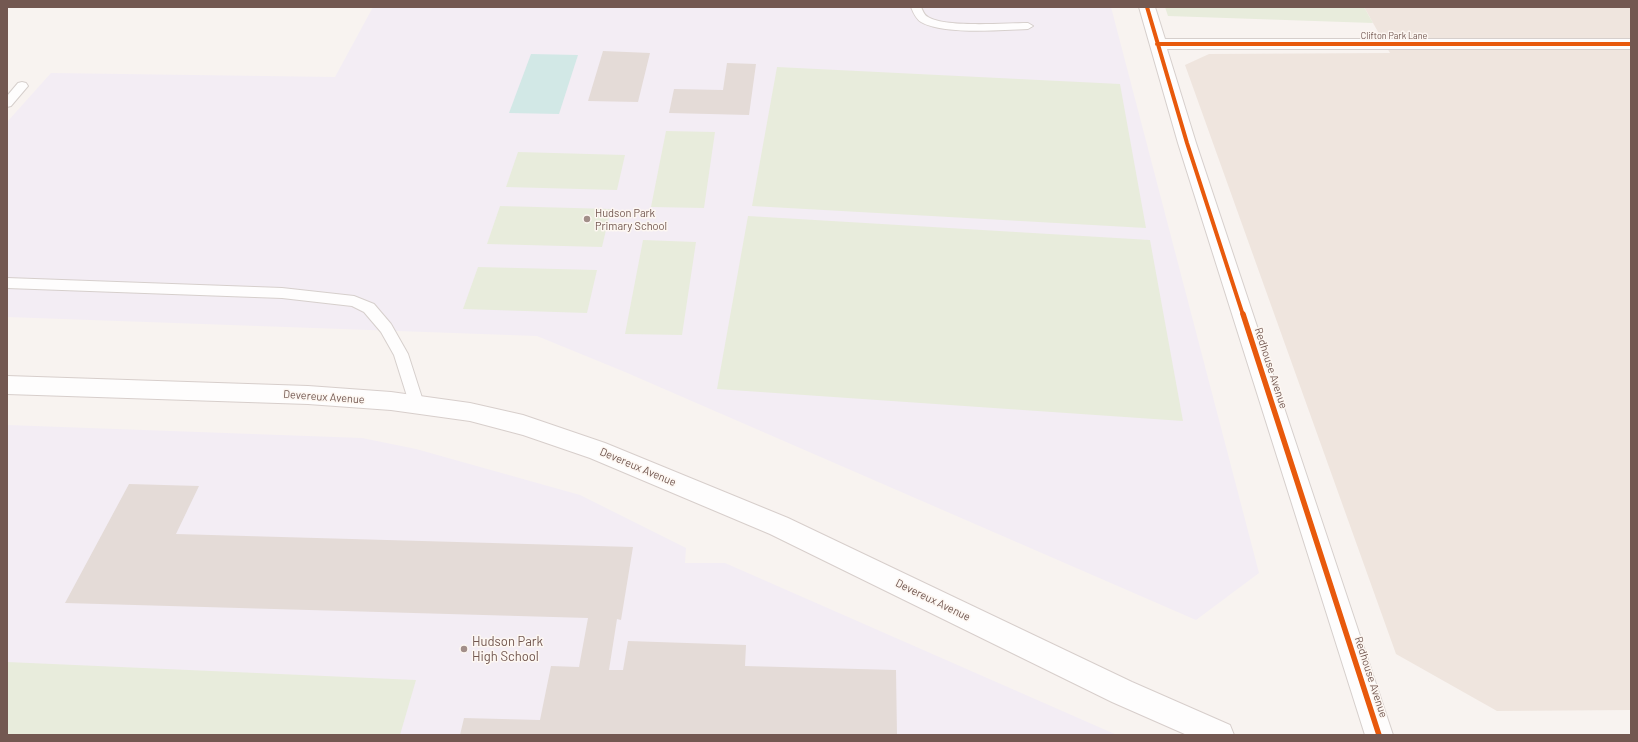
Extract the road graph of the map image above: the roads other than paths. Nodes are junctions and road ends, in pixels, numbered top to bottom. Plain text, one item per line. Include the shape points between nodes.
1 (916, 7) edge
2 (1146, 7) edge
3 (1028, 26) dead end
4 (1157, 44) junction
5 (1631, 44) edge
6 (22, 86) dead end
7 (7, 103) edge
8 (7, 283) edge
9 (7, 385) edge
10 (416, 404) junction
11 (1220, 735) edge
12 (1379, 735) edge

1 - 3 lane via 926,21 937,24
2 - 4 street, Redhouse Avenue
4 - 5 street, Clifton Park Lane
4 - 12 street, Redhouse Avenue
6 - 7 lane
8 - 10 lane via 282,293 354,301 369,308 386,328 401,354
9 - 10 street, Devereux Avenue via 308,395
10 - 11 street, Devereux Avenue via 470,412 597,450 779,526 1115,688

